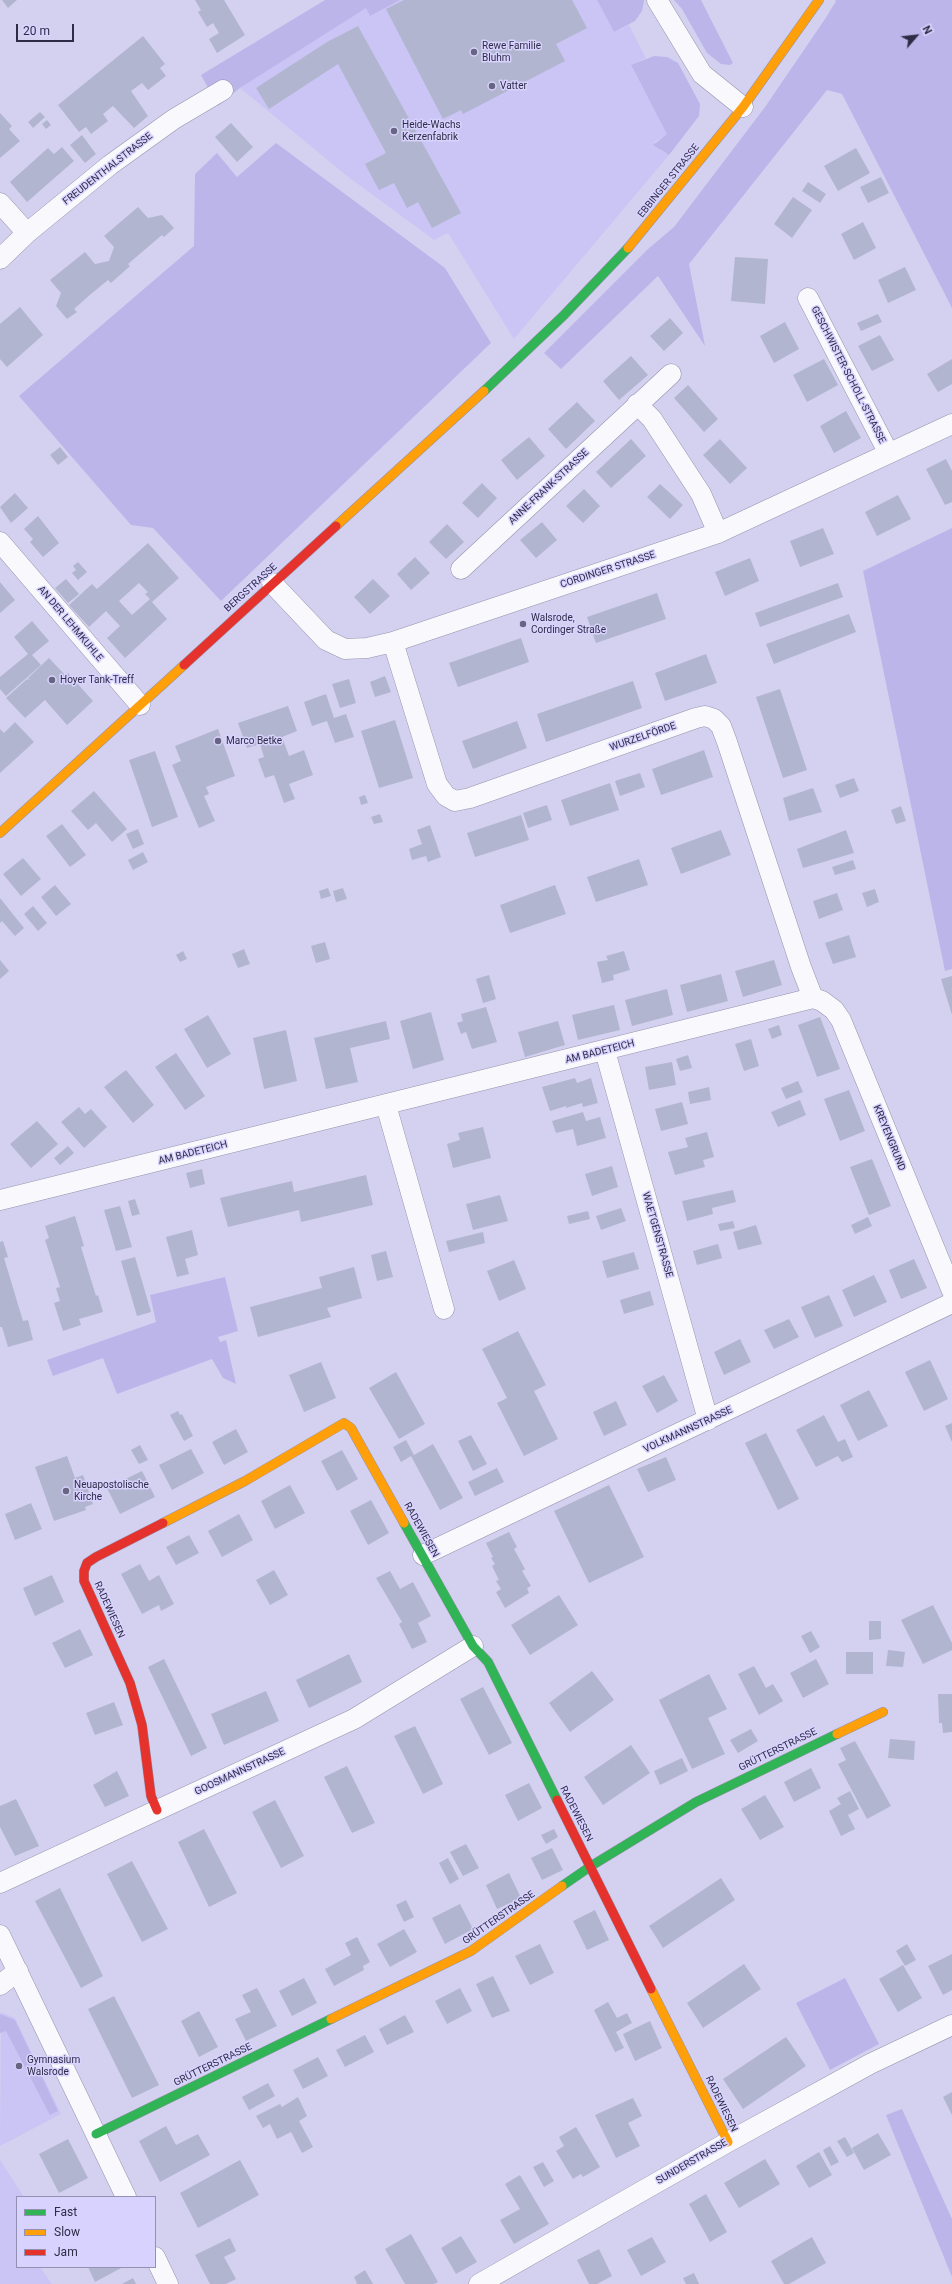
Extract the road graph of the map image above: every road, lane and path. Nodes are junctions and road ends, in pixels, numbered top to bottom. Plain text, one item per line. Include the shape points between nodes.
1 (657, 0) edge
2 (819, 0) edge
3 (223, 90) dead end
4 (743, 107) junction
5 (0, 203) edge
6 (27, 234) junction
7 (0, 259) edge
8 (808, 298) dead end
9 (518, 360) joint
10 (671, 374) dead end
11 (637, 404) junction
12 (952, 424) edge
13 (888, 452) junction
14 (718, 533) junction
15 (0, 542) edge
16 (461, 569) dead end
17 (272, 583) junction
18 (393, 642) junction
19 (140, 705) junction
20 (0, 833) edge
21 (813, 998) junction
22 (605, 1051) junction
23 (386, 1105) junction
24 (0, 1200) edge
25 (952, 1291) edge
26 (952, 1303) edge
27 (444, 1309) dead end
28 (708, 1420) junction
29 (423, 1555) junction
30 (473, 1646) junction
31 (883, 1712) dead end
32 (156, 1810) junction
33 (590, 1866) junction
34 (0, 1883) edge
35 (0, 1935) edge
36 (18, 1971) junction
37 (0, 1985) edge
38 (952, 2025) edge
39 (96, 2134) junction
40 (728, 2142) junction
41 (126, 2196) edge
42 (156, 2259) edge
43 (168, 2284) edge
44 (478, 2284) edge

1 - 4 street via 702,74
2 - 4 street, EBBINGER STRASSE
3 - 6 street, FREUDENTHALSTRASSE via 174,119 110,165
4 - 9 street, EBBINGER STRASSE via 633,243
5 - 6 street
6 - 7 street, FREUDENTHALSTRASSE
8 - 13 street, GESCHWISTER-SCHOLL-STRASSE
9 - 17 street, BERGSTRASSE
10 - 11 street, ANNE-FRANK-STRASSE
11 - 14 street via 652,419 701,494
11 - 16 street, ANNE-FRANK-STRASSE
12 - 13 street, CORDINGER STRASSE
13 - 14 street, CORDINGER STRASSE
14 - 18 street, CORDINGER STRASSE
15 - 19 street, AN DER LEHMKUHLE
17 - 18 street, CORDINGER STRASSE via 326,640 345,649 367,648
17 - 19 street, BERGSTRASSE
18 - 21 street, WURZELFÖRDE via 437,784 446,796 455,801 470,798 696,718 705,716 714,719 721,726 727,742
19 - 20 street, BERGSTRASSE
21 - 22 street, AM BADETEICH
21 - 25 street, KREYENGRUND via 834,1010 840,1020
22 - 23 street, AM BADETEICH
22 - 28 street, WAETGENSTRASSE
23 - 24 street, AM BADETEICH
23 - 27 street
26 - 28 street, VOLKMANNSTRASSE
28 - 29 street, VOLKMANNSTRASSE
29 - 30 street, RADEWIESEN
29 - 32 street, RADEWIESEN via 351,1428 344,1423 245,1482 87,1563 84,1581 130,1683 142,1725 151,1796
30 - 32 street, GOOSMANNSTRASSE via 354,1719
30 - 33 street, RADEWIESEN via 488,1662
31 - 33 street, GRÜTTERSTRASSE via 696,1802
32 - 34 street, GOOSMANNSTRASSE
33 - 39 street, GRÜTTERSTRASSE via 471,1951
33 - 40 street, RADEWIESEN
35 - 36 street
36 - 37 street
36 - 39 street
38 - 40 street, SUNDERSTRASSE via 870,2064
39 - 41 street
40 - 44 street, SUNDERSTRASSE
42 - 43 street

